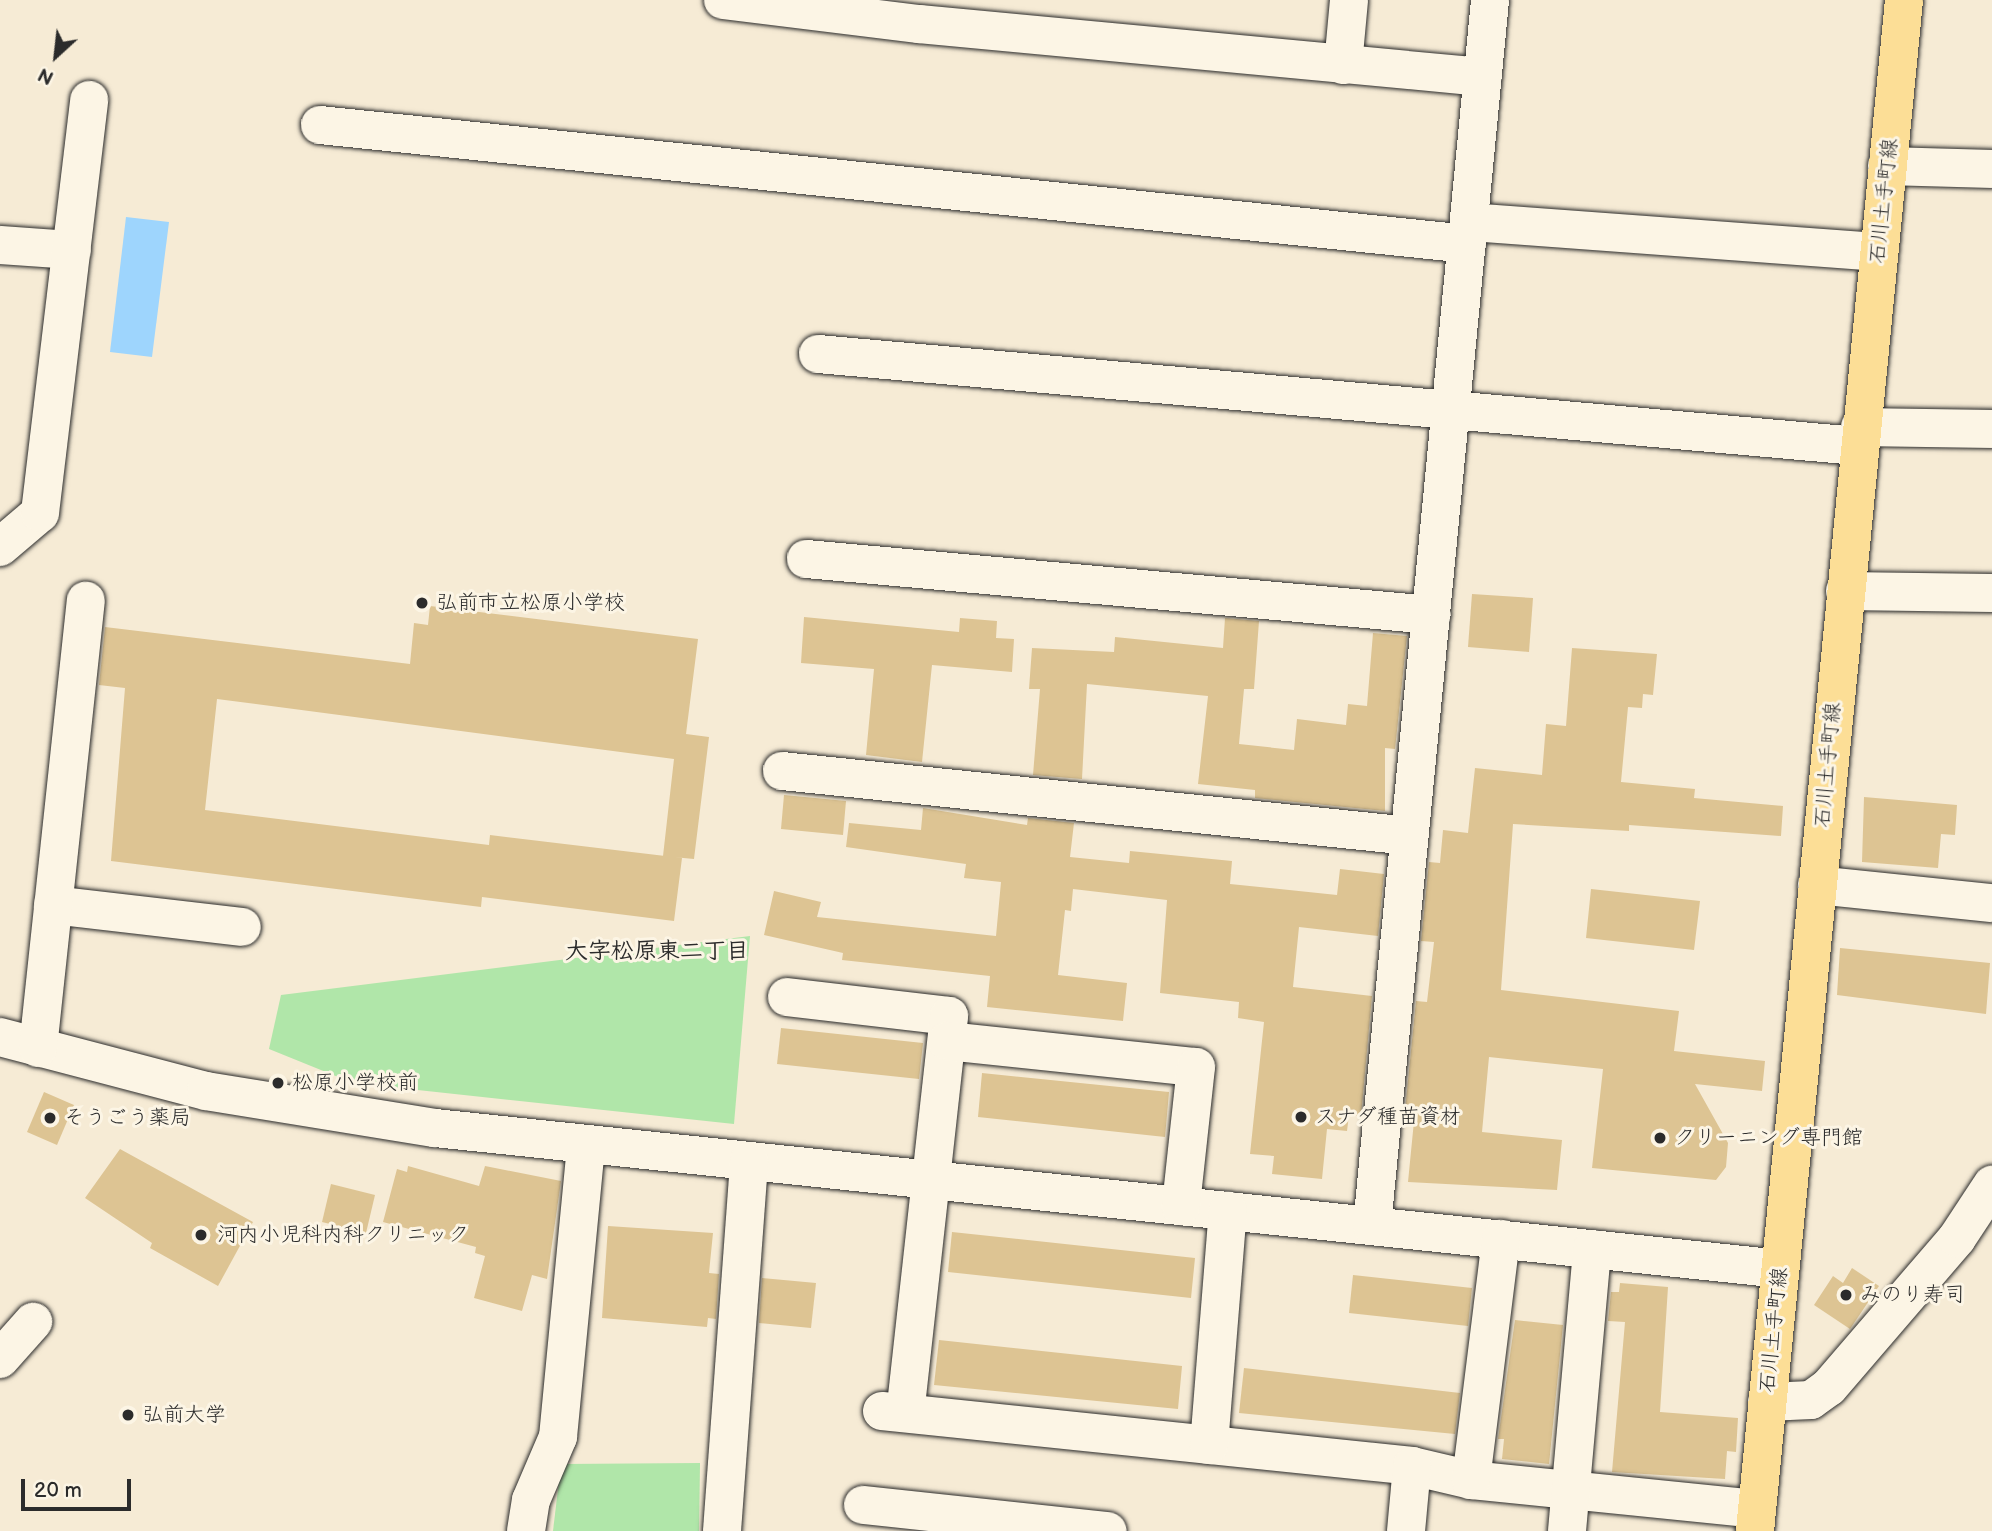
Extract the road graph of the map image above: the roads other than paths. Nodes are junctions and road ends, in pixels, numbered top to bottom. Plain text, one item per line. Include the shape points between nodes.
1 (723, 0) edge
2 (1349, 0) edge
3 (1490, 0) edge
4 (1905, 0) edge
5 (920, 12) edge
6 (1343, 65) junction
7 (1483, 77) junction
8 (89, 100) dead end
9 (320, 125) dead end
10 (1887, 166) junction
11 (1992, 169) edge
12 (1469, 233) junction
13 (0, 245) edge
14 (72, 250) junction
15 (1878, 252) junction
16 (818, 354) dead end
17 (1452, 411) junction
18 (1992, 429) edge
19 (1859, 436) junction
20 (0, 547) edge
21 (806, 559) dead end
22 (1845, 591) junction
23 (1992, 593) edge
24 (86, 601) dead end
25 (1432, 615) junction
26 (782, 771) dead end
27 (1410, 836) junction
28 (1816, 886) junction
29 (1992, 903) edge
30 (54, 905) junction
31 (242, 927) dead end
32 (787, 997) dead end
33 (0, 1037) edge
34 (947, 1041) junction
35 (38, 1048) junction
36 (586, 1144) junction
37 (749, 1161) junction
38 (931, 1180) junction
39 (1992, 1185) edge
40 (1181, 1206) junction
41 (1228, 1211) junction
42 (1372, 1226) junction
43 (1501, 1239) junction
44 (1592, 1249) junction
45 (1780, 1269) junction
46 (33, 1322) dead end
47 (0, 1359) edge
48 (1767, 1402) junction
49 (1209, 1445) junction
50 (1412, 1466) junction
51 (1471, 1480) junction
52 (1571, 1492) junction
53 (863, 1505) dead end
54 (1756, 1520) edge
55 (526, 1531) edge
56 (722, 1531) edge
57 (1108, 1531) edge
58 (1406, 1531) edge
59 (1567, 1531) edge

1 - 5 street
2 - 6 street
3 - 7 street
4 - 10 main road, 石川土手町線
5 - 6 street
6 - 7 street
7 - 12 street
8 - 14 street
9 - 12 street
10 - 11 street
10 - 15 main road, 石川土手町線
12 - 15 street
12 - 17 street
13 - 14 street
14 - 20 street via 40,513
15 - 19 main road, 石川土手町線
16 - 17 street
17 - 19 street
17 - 25 street
18 - 19 street
19 - 22 main road, 石川土手町線
21 - 25 street
22 - 23 street
22 - 28 main road, 石川土手町線
24 - 30 street
25 - 27 street
26 - 27 street
27 - 42 street
28 - 29 street
28 - 45 main road, 石川土手町線
30 - 31 street
30 - 35 street
32 - 34 street via 949,1016
33 - 35 street
34 - 38 street
34 - 40 street via 1196,1067
35 - 36 street via 206,1091 310,1110
36 - 37 street
36 - 55 street via 558,1437 530,1500
37 - 38 street
37 - 56 street
38 - 40 street
38 - 49 street via 894,1412
39 - 48 street via 1958,1238 1829,1387 1811,1400
40 - 41 street
41 - 42 street
41 - 49 street
42 - 43 street
43 - 44 street
43 - 51 street
44 - 45 street
44 - 52 street
45 - 48 main road, 石川土手町線
46 - 47 street
48 - 54 main road, 石川土手町線
49 - 50 street
50 - 51 street
50 - 58 street
51 - 52 street
52 - 54 street
52 - 59 street
53 - 57 street

